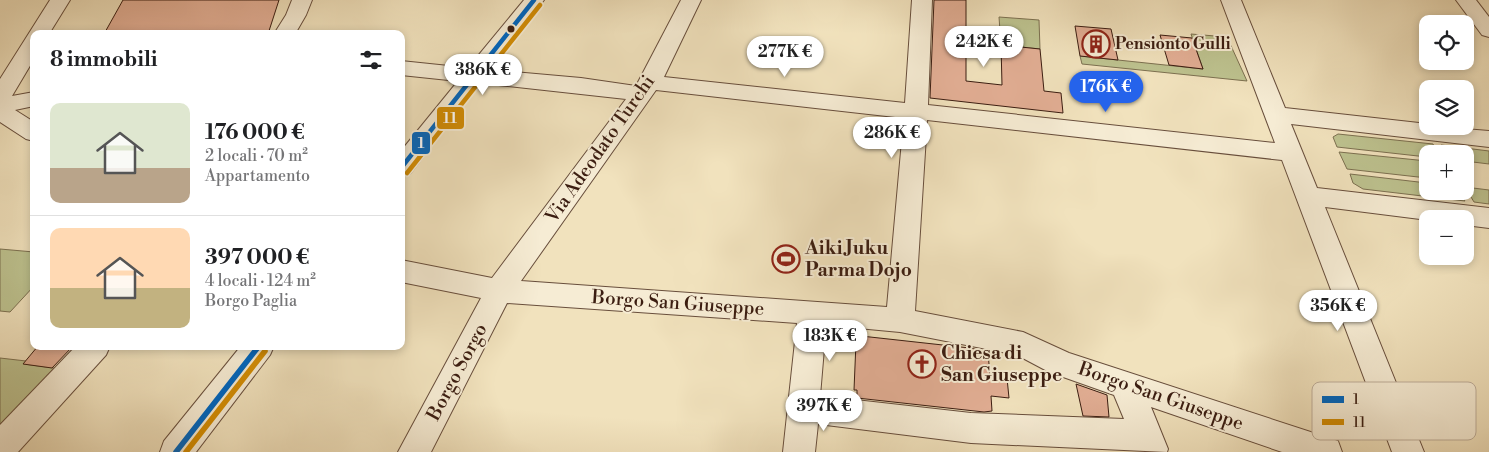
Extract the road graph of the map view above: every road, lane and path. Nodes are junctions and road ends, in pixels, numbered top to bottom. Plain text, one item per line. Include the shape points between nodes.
1 (60, 0) edge
2 (302, 0) edge
3 (534, 0) edge
4 (691, 0) edge
5 (922, 0) edge
6 (1231, 0) edge
7 (1466, 0) edge
8 (41, 30) edge
9 (287, 30) edge
10 (1489, 31) edge
11 (30, 47) edge
12 (405, 68) edge
13 (474, 77) junction
14 (646, 88) junction
15 (0, 96) edge
16 (30, 100) edge
17 (0, 106) edge
18 (0, 111) edge
19 (916, 111) junction
20 (1276, 115) junction
21 (30, 130) edge
22 (1489, 139) edge
23 (1291, 154) junction
24 (405, 163) edge
25 (1308, 196) junction
26 (1489, 218) edge
27 (405, 272) edge
28 (499, 291) junction
29 (813, 312) junction
30 (900, 320) junction
31 (91, 350) edge
32 (256, 350) edge
33 (1381, 382) edge
34 (1126, 385) junction
35 (802, 408) junction
36 (1403, 440) edge
37 (1150, 444) edge
38 (0, 448) edge
39 (176, 452) edge
40 (414, 452) edge
41 (799, 452) edge
42 (1326, 452) edge
43 (1408, 452) edge

1 - 8 street
2 - 9 street
3 - 13 street
4 - 14 street, Via Adeodato Turchi
5 - 19 street
6 - 20 street
7 - 10 street
11 - 15 street
12 - 13 street
13 - 14 street via 603,88
13 - 24 street
14 - 19 street
14 - 28 street, Via Adeodato Turchi
16 - 17 street
18 - 21 street
19 - 23 street
19 - 30 street
20 - 22 street
20 - 23 street
23 - 25 street
25 - 26 street
25 - 33 street
27 - 28 street, Borgo San Giuseppe
28 - 29 street, Borgo San Giuseppe
28 - 40 street, Borgo Sorgo
29 - 30 street, Borgo San Giuseppe
29 - 35 street
30 - 34 street, Borgo San Giuseppe via 1023,344 1060,363
31 - 38 street
32 - 39 street
34 - 37 street
34 - 42 street, Borgo San Giuseppe
35 - 37 street via 971,428
35 - 41 street
36 - 43 street

